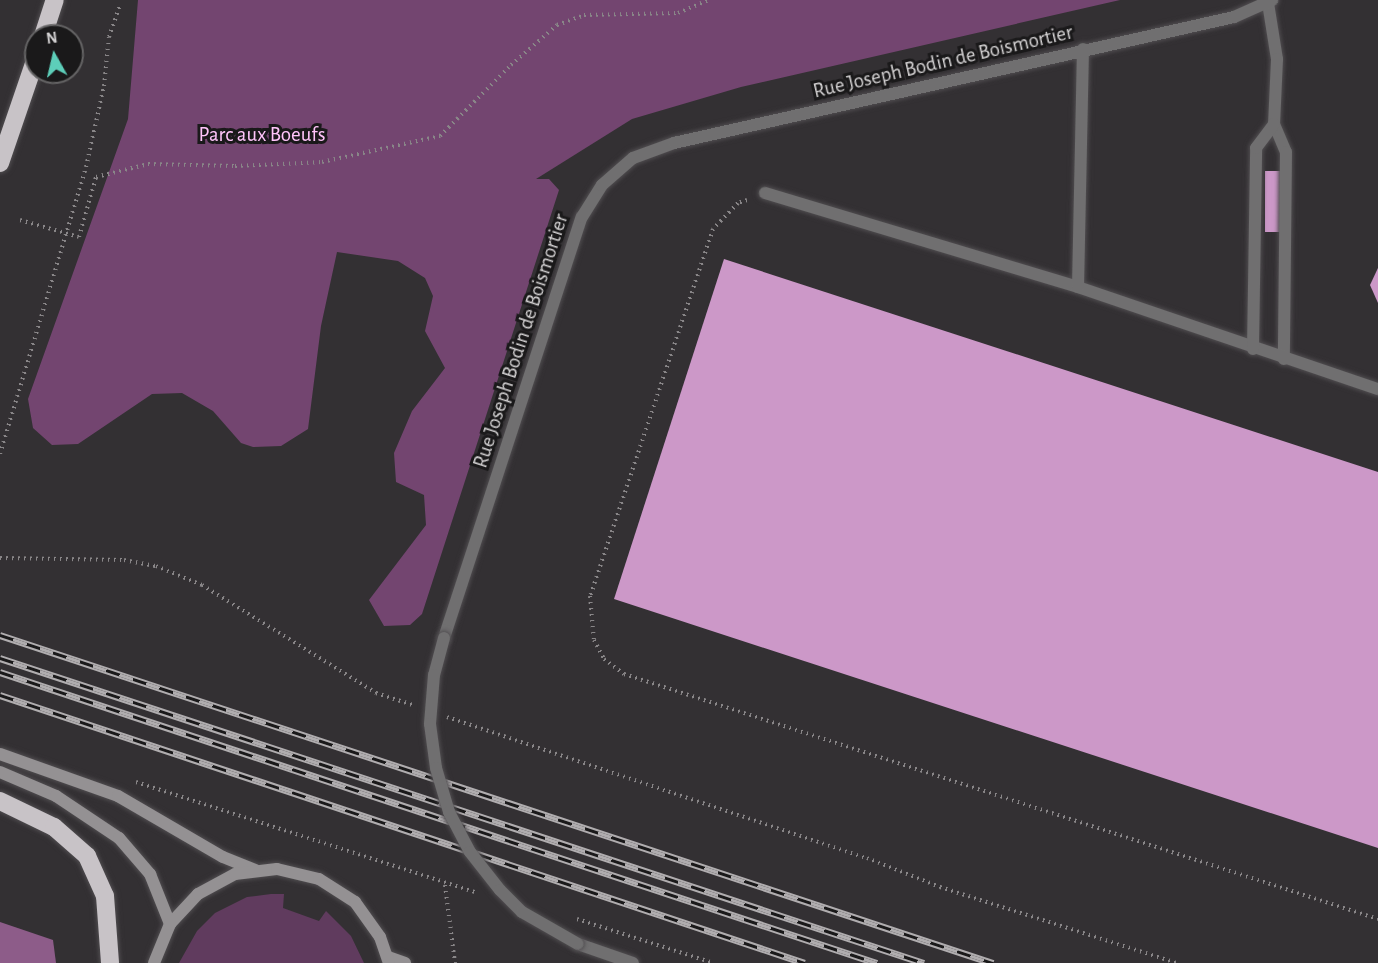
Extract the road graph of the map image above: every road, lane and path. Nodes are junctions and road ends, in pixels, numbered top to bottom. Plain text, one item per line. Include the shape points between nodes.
1 (56, 0) edge
2 (708, 0) edge
3 (1270, 1) edge
4 (120, 4) dead end
5 (48, 24) edge
6 (1083, 49) junction
7 (27, 84) edge
8 (1274, 124) junction
9 (0, 163) edge
10 (765, 193) joint
11 (20, 220) dead end
12 (66, 234) junction
13 (1078, 286) junction
14 (1253, 349) junction
15 (1284, 359) junction
16 (1378, 389) edge
17 (0, 454) edge
18 (0, 558) edge
19 (417, 707) dead end
20 (438, 714) dead end
21 (0, 754) edge
22 (0, 772) edge
23 (124, 778) dead end
24 (0, 801) edge
25 (255, 870) junction
26 (444, 885) junction
27 (489, 897) dead end
28 (568, 917) dead end
29 (1378, 919) edge
30 (170, 924) junction
31 (388, 960) edge
32 (110, 963) edge
33 (153, 963) edge
34 (405, 963) edge
35 (455, 963) edge
36 (633, 963) edge
37 (713, 963) edge
38 (1177, 963) edge

1 - 5 highway
2 - 12 path via 678,14 584,15 557,25 440,136 322,162 148,164 96,177 79,237
3 - 6 street, Rue Joseph Bodin de Boismortier via 1234,17
3 - 8 street via 1276,59
4 - 12 path via 109,37 104,86 86,168
6 - 13 street
6 - 36 street, Rue Joseph Bodin de Boismortier, bridge via 674,143 633,158 602,185 582,217 444,638 434,675 430,724 436,768 449,812 470,852 500,890 522,912 578,944
7 - 9 highway
8 - 14 street via 1256,148
8 - 15 street via 1286,152
10 - 13 street
10 - 29 path via 738,203 713,229 698,266 591,596 594,640 604,659 624,674
11 - 12 path
12 - 17 path
13 - 14 street
14 - 15 street
15 - 16 street
18 - 19 path via 124,560 156,566 202,585 376,693
20 - 38 path via 867,858 940,887
21 - 25 main road via 118,796 223,857
22 - 30 main road via 56,796 119,838 150,874
23 - 26 path
24 - 32 highway via 54,827 87,856 105,896
25 - 30 main road via 216,882 183,908
25 - 31 main road via 298,872 338,889 369,918
26 - 27 path
26 - 35 path
28 - 37 path
30 - 33 main road
31 - 34 main road

